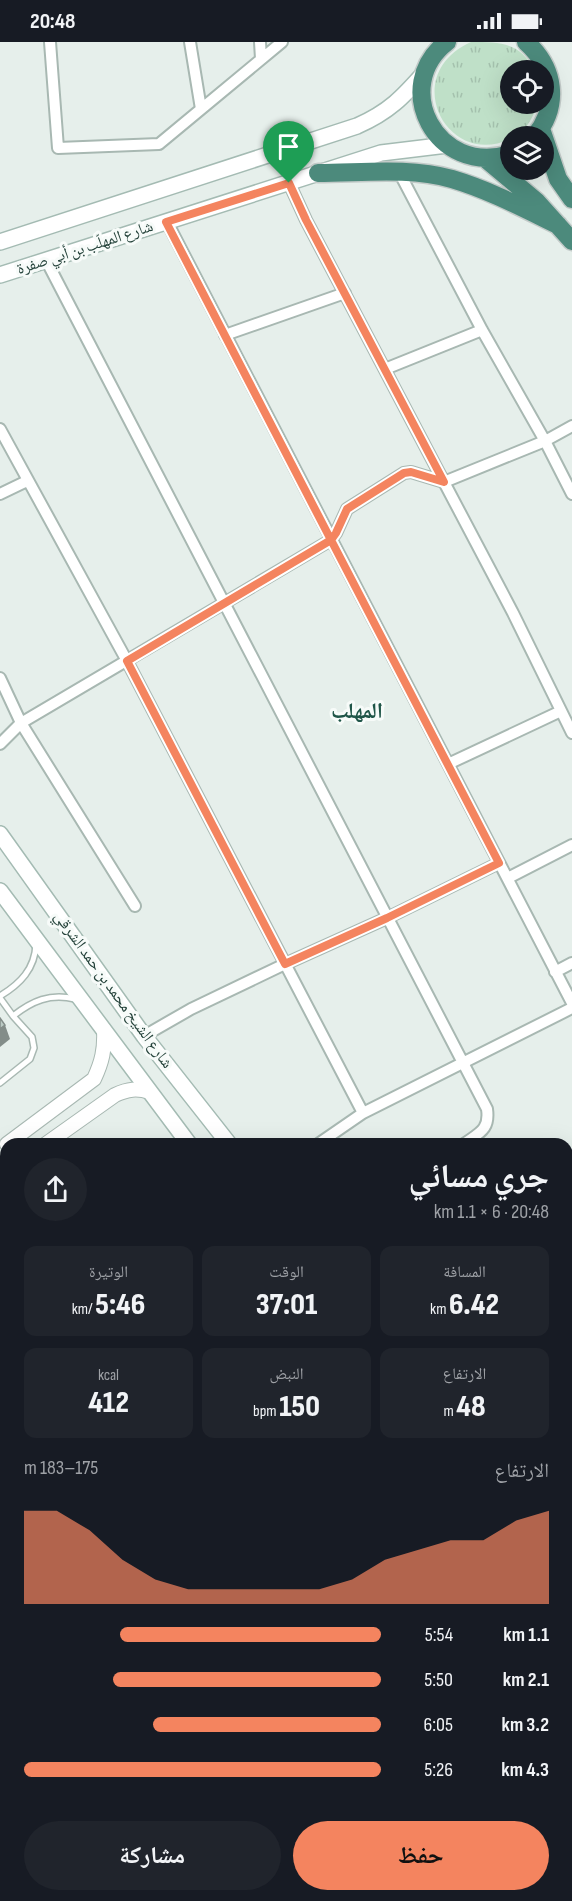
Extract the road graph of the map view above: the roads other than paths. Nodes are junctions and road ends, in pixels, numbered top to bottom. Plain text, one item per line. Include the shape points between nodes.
1 (50, 42) edge
2 (190, 42) edge
3 (260, 42) edge
4 (282, 42) edge
5 (526, 42) edge
6 (446, 43) edge
7 (261, 59) junction
8 (425, 72) junction
9 (201, 109) junction
10 (542, 126) edge
11 (447, 146) junction
12 (500, 156) edge
13 (486, 159) junction
14 (554, 170) edge
15 (399, 172) junction
16 (318, 174) junction
17 (289, 183) junction
18 (572, 199) edge
19 (166, 222) junction
20 (558, 225) junction
21 (572, 241) edge
22 (0, 242) edge
23 (46, 260) junction
24 (0, 275) edge
25 (345, 293) junction
26 (482, 330) junction
27 (225, 335) junction
28 (385, 369) junction
29 (572, 426) edge
30 (0, 429) edge
31 (545, 441) junction
32 (27, 481) junction
33 (444, 482) junction
34 (0, 494) edge
35 (572, 494) edge
36 (331, 540) junction
37 (224, 602) junction
38 (127, 661) junction
39 (0, 678) edge
40 (561, 711) junction
41 (21, 723) junction
42 (572, 733) edge
43 (0, 744) edge
44 (448, 764) junction
45 (0, 834) edge
46 (572, 844) edge
47 (499, 863) junction
48 (508, 878) junction
49 (0, 891) edge
50 (135, 906) dead end
51 (387, 918) junction
52 (36, 940) junction
53 (572, 963) edge
54 (285, 964) junction
55 (555, 972) junction
56 (0, 997) edge
57 (83, 1002) junction
58 (572, 1006) edge
59 (13, 1016) junction
60 (104, 1030) junction
61 (144, 1036) junction
62 (462, 1063) junction
63 (0, 1083) edge
64 (85, 1086) junction
65 (150, 1092) junction
66 (100, 1106) junction
67 (363, 1113) junction
68 (15, 1138) edge
69 (56, 1138) edge
70 (184, 1138) edge
71 (224, 1138) edge
72 (327, 1138) edge
73 (472, 1138) edge

1 - 9 street via 58,148 159,144
2 - 9 street
3 - 7 street
4 - 7 street
5 - 10 highway via 549,74 549,112
6 - 8 highway
7 - 9 street
8 - 11 highway via 424,112 433,131
8 - 22 main road, شارع المهلّب بن أبي صفرة via 399,101 357,126
11 - 13 highway via 466,156
11 - 16 main road, شارع المهلّب بن أبي صفرة via 381,153
12 - 13 highway
13 - 20 highway
14 - 18 highway
15 - 16 highway
15 - 20 highway via 450,178
15 - 26 street
16 - 17 main road, شارع المهلّب بن أبي صفرة
17 - 19 main road, شارع المهلّب بن أبي صفرة
17 - 25 street
19 - 23 main road, شارع المهلّب بن أبي صفرة
19 - 27 street
20 - 21 highway
23 - 24 main road, شارع المهلّب بن أبي صفرة
23 - 37 street
25 - 27 street
25 - 28 street
26 - 28 street
26 - 31 street
27 - 36 street
28 - 33 street
29 - 31 street
30 - 32 street
31 - 33 street
31 - 35 street
32 - 34 street
32 - 38 street
33 - 36 street via 404,473 347,509
33 - 40 street
36 - 37 street
36 - 44 street
37 - 38 street
37 - 51 street
38 - 41 street
38 - 54 street
39 - 41 street
40 - 42 street
40 - 44 street
41 - 43 street
41 - 50 street
44 - 47 street
45 - 61 main road, شارع الشيخ محمد بن حمد الشرقي
46 - 48 street
47 - 48 street
47 - 51 street
48 - 55 street
49 - 52 main road, شارع الشيخ محمد بن حمد الشرقي
51 - 54 street
51 - 62 street
52 - 56 lane via 28,972
52 - 57 main road, شارع الشيخ محمد بن حمد الشرقي
53 - 55 street
54 - 61 street
54 - 67 street
55 - 58 street
56 - 59 lane
57 - 59 lane via 48,997
57 - 60 main road, شارع الشيخ محمد بن حمد الشرقي
58 - 62 street
59 - 63 lane via 32,1036 34,1048 30,1059
60 - 64 street via 101,1064 94,1079
60 - 65 main road, شارع الشيخ محمد بن حمد الشرقي
61 - 71 main road, شارع الشيخ محمد بن حمد الشرقي
62 - 67 street
62 - 73 street via 489,1119 485,1128
64 - 66 street
64 - 68 street
65 - 66 street via 126,1090
65 - 70 main road, شارع الشيخ محمد بن حمد الشرقي
66 - 69 street
67 - 72 street

